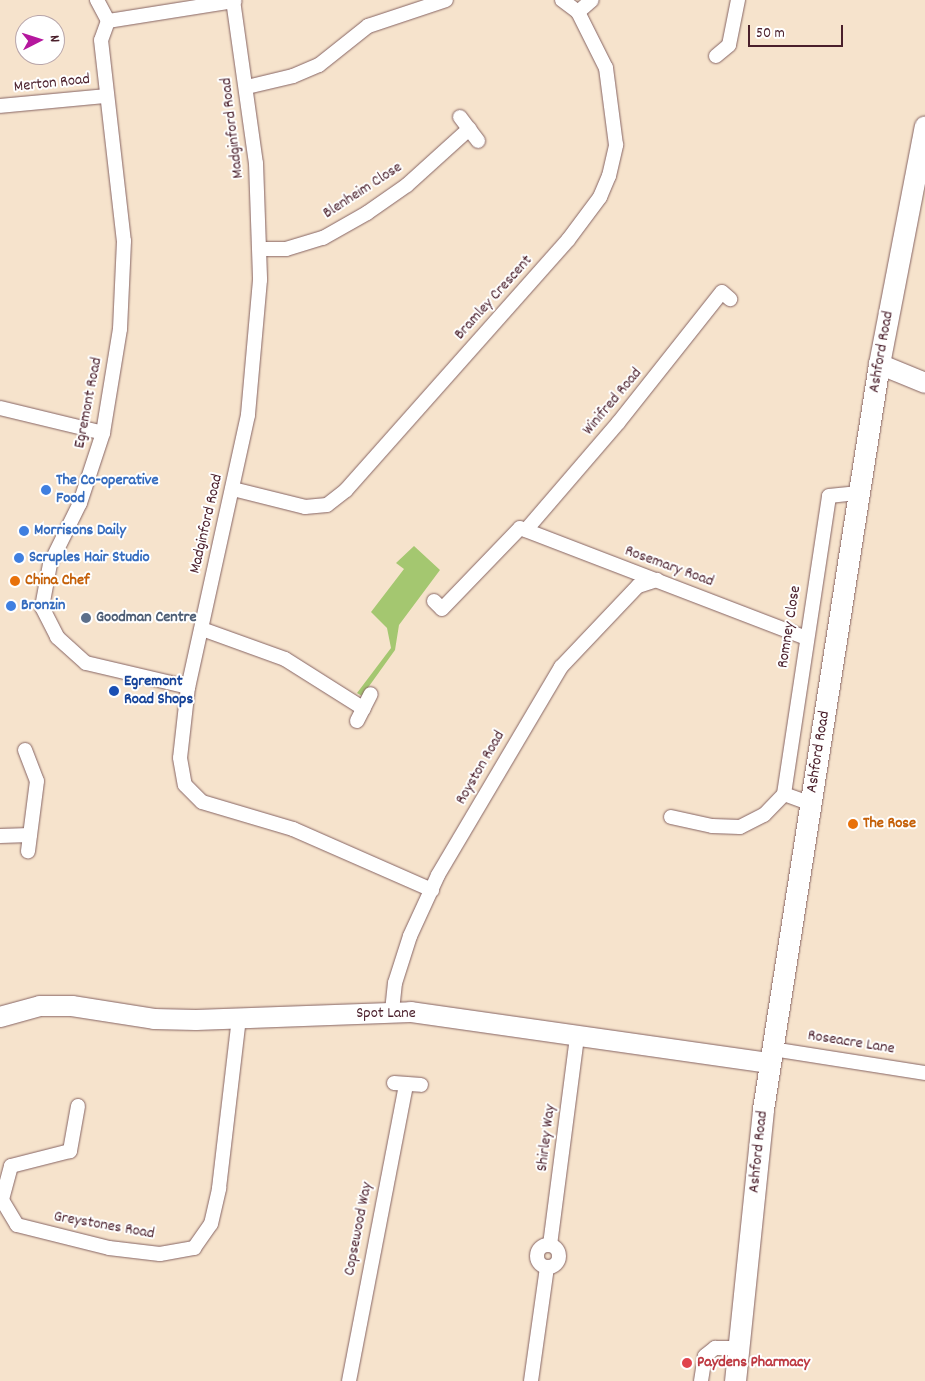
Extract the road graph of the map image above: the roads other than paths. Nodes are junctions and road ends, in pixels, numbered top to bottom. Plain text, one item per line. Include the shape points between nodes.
1 (97, 0) edge
2 (233, 0) edge
3 (446, 0) edge
4 (562, 0) edge
5 (592, 0) edge
6 (738, 0) edge
7 (578, 12) junction
8 (108, 21) junction
9 (716, 56) dead end
10 (247, 87) junction
11 (106, 96) junction
12 (0, 106) edge
13 (460, 117) dead end
14 (925, 126) edge
15 (469, 129) junction
16 (478, 141) dead end
17 (261, 249) junction
18 (726, 295) dead end
19 (879, 364) junction
20 (925, 383) edge
21 (0, 408) edge
22 (103, 433) junction
23 (233, 489) junction
24 (859, 494) junction
25 (523, 529) junction
26 (657, 580) junction
27 (434, 601) dead end
28 (202, 629) junction
29 (806, 638) junction
30 (188, 687) junction
31 (371, 694) dead end
32 (25, 750) dead end
33 (784, 794) junction
34 (810, 804) junction
35 (671, 817) dead end
36 (30, 835) junction
37 (0, 836) edge
38 (28, 851) dead end
39 (432, 890) junction
40 (392, 1011) junction
41 (0, 1017) edge
42 (239, 1019) junction
43 (577, 1036) junction
44 (771, 1056) junction
45 (925, 1073) edge
46 (421, 1085) dead end
47 (78, 1106) dead end
48 (737, 1348) junction
49 (351, 1381) edge
50 (531, 1381) edge
51 (701, 1381) edge
52 (734, 1381) edge

1 - 8 street
2 - 8 street
2 - 10 street, Madginford Road
3 - 10 street via 368,26 318,65 293,76
4 - 7 street, Bramley Crescent
5 - 7 street
6 - 9 street via 729,46
7 - 23 street, Bramley Crescent via 606,68 614,111 616,145 600,197 568,240 346,490 327,504 305,507
8 - 11 street, Egremont Road via 101,40
10 - 17 street, Madginford Road
11 - 12 street, Merton Road
11 - 22 street, Egremont Road via 114,138 123,275 115,362
13 - 15 street
14 - 19 main road, Ashford Road
15 - 16 street
15 - 17 street, Blenheim Close via 407,185 367,213 323,238 286,249
17 - 23 street, Madginford Road via 250,395
18 - 25 street, Winifred Road
19 - 20 street
19 - 24 main road, Ashford Road
21 - 22 street
22 - 30 street, Egremont Road via 80,503 50,564 42,607 57,637 86,663
23 - 28 street, Madginford Road
24 - 29 street, Romney Close via 830,496
24 - 34 main road, Ashford Road
25 - 26 street, Rosemary Road
25 - 27 street, Winifred Road via 442,609
26 - 29 street, Rosemary Road
26 - 39 street, Royston Road via 638,586 561,667
28 - 30 street, Madginford Road
28 - 31 street via 284,659 361,715
29 - 33 street, Romney Close
30 - 39 street, Madginford Road via 180,758 185,785 202,802 302,832
32 - 36 street via 38,781
33 - 34 street
33 - 35 street via 764,815 740,827 690,826
34 - 44 main road, Ashford Road
36 - 37 street
36 - 38 street
39 - 40 street, Royston Road via 404,954 395,983
40 - 42 street, Spot Lane
40 - 43 street, Spot Lane
41 - 42 street, Spot Lane via 40,1006 72,1006 154,1019
42 - 47 street, Greystones Road via 219,1188 211,1224 194,1248 160,1254 109,1248 17,1225 2,1200 11,1166 69,1157
43 - 44 street, Spot Lane
43 - 50 street, Shirley Way via 550,1245 544,1246 537,1255 540,1264 547,1267
44 - 45 street, Roseacre Lane
44 - 48 main road, Ashford Road
46 - 49 street, Copsewood Way via 400,1083
48 - 51 street via 715,1348 705,1356
48 - 52 main road, Ashford Road

